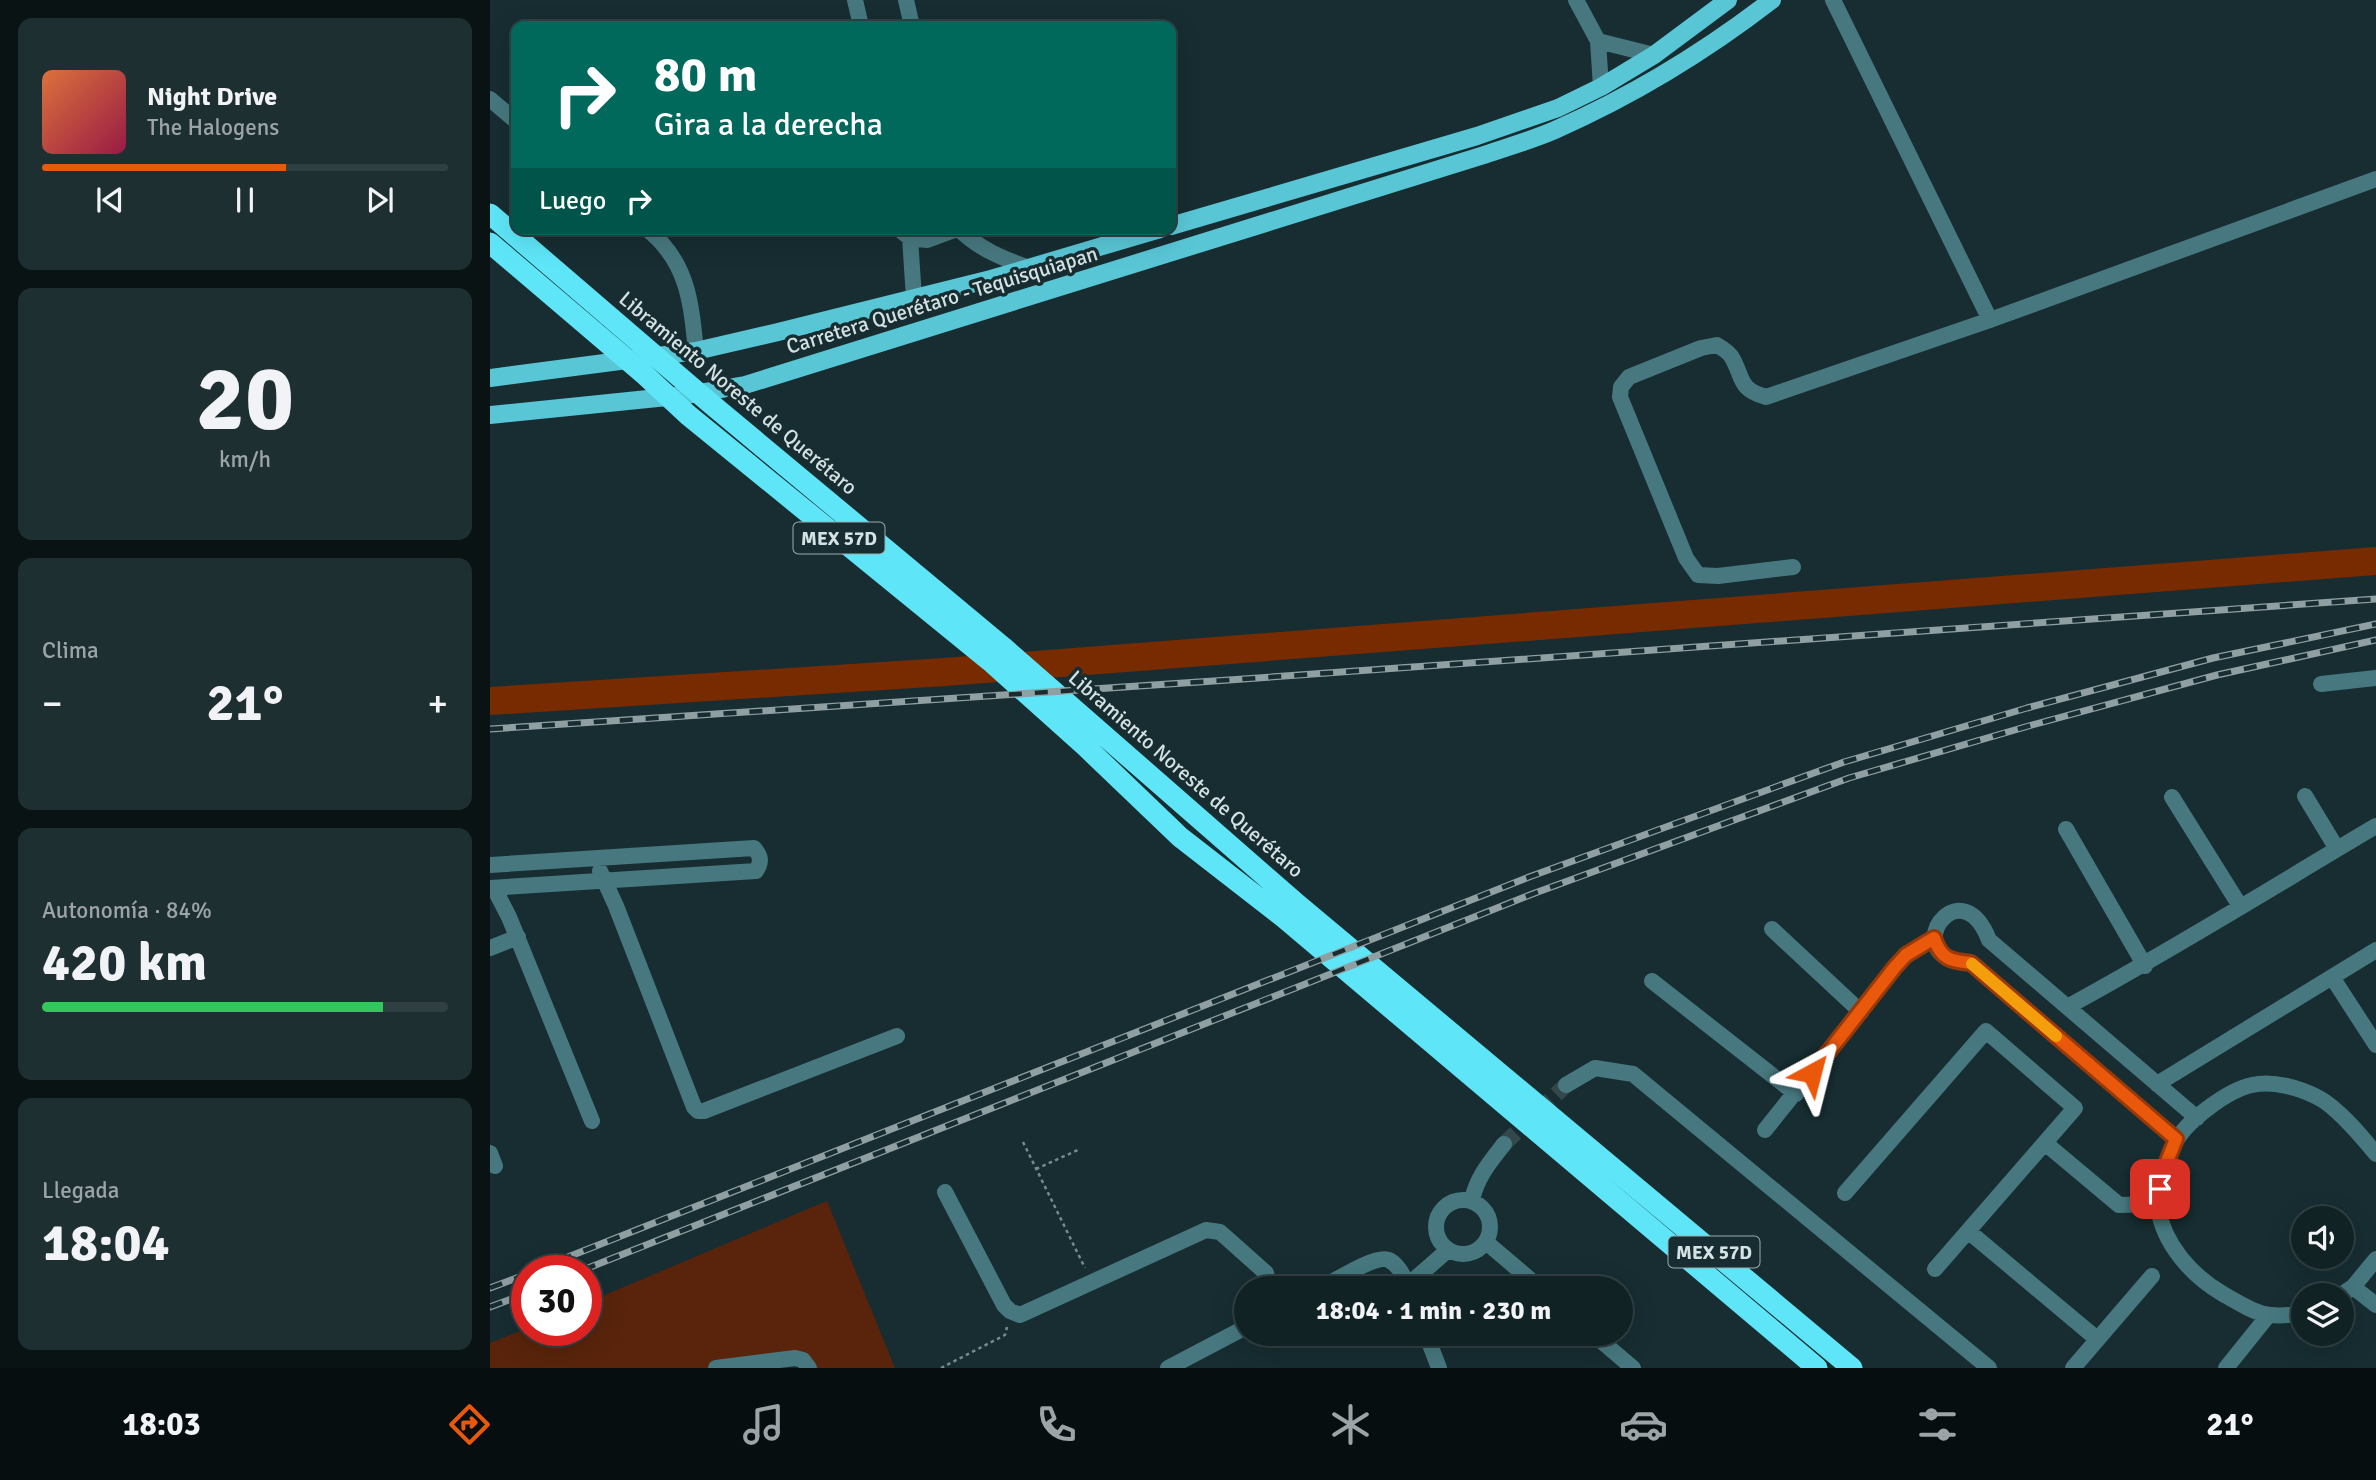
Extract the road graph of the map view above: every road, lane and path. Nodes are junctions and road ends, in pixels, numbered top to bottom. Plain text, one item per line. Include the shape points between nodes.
1 (855, 0) edge
2 (906, 0) edge
3 (1576, 0) edge
4 (1728, 0) edge
5 (1772, 0) edge
6 (1833, 0) edge
7 (860, 21) edge
8 (911, 21) edge
9 (1598, 41) junction
10 (1654, 55) junction
11 (1601, 87) junction
12 (490, 99) edge
13 (511, 117) edge
14 (2376, 180) edge
15 (490, 214) edge
16 (1176, 225) edge
17 (511, 234) edge
18 (512, 235) edge
19 (655, 235) edge
20 (904, 235) edge
21 (908, 235) edge
22 (941, 235) edge
23 (964, 235) edge
24 (1140, 235) edge
25 (490, 243) edge
26 (1029, 268) junction
27 (914, 298) junction
28 (1990, 320) junction
29 (614, 335) junction
30 (696, 351) junction
31 (490, 377) edge
32 (490, 415) edge
33 (1793, 567) dead end
34 (997, 654) junction
35 (2376, 678) edge
36 (2321, 684) dead end
37 (2305, 796) dead end
38 (2172, 797) dead end
39 (2376, 826) edge
40 (2066, 830) dead end
41 (2337, 849) junction
42 (595, 859) junction
43 (490, 865) edge
44 (604, 880) junction
45 (492, 888) edge
46 (2240, 906) junction
47 (1290, 910) junction
48 (1772, 929) dead end
49 (517, 937) junction
50 (1934, 938) junction
51 (1989, 940) junction
52 (490, 947) edge
53 (2376, 950) edge
54 (1971, 963) junction
55 (2145, 966) junction
56 (2332, 977) junction
57 (1652, 981) dead end
58 (2067, 1007) junction
59 (1861, 1012) junction
60 (897, 1036) dead end
61 (2376, 1045) edge
62 (2157, 1084) junction
63 (1566, 1086) tunnel mouth
64 (1796, 1094) junction
65 (1512, 1096) junction
66 (2197, 1118) junction
67 (592, 1121) dead end
68 (1765, 1130) dead end
69 (2176, 1139) junction
70 (1023, 1142) dead end
71 (1567, 1142) junction
72 (2045, 1143) junction
73 (1504, 1144) tunnel mouth
74 (1080, 1149) dead end
75 (2376, 1154) edge
76 (1036, 1169) junction
77 (945, 1192) dead end
78 (1845, 1194) dead end
79 (1472, 1200) junction
80 (2157, 1204) junction
81 (1968, 1231) junction
82 (1486, 1241) junction
83 (1448, 1250) junction
84 (2375, 1262) edge
85 (1935, 1269) dead end
86 (1267, 1276) edge
87 (1344, 1276) edge
88 (1402, 1276) edge
89 (1419, 1276) edge
90 (1526, 1276) edge
91 (2152, 1276) dead end
92 (1091, 1280) junction
93 (2354, 1284) edge
94 (2354, 1294) edge
95 (2376, 1305) edge
96 (1010, 1311) junction
97 (2291, 1314) edge
98 (2267, 1317) junction
99 (1234, 1333) edge
100 (2097, 1339) junction
101 (1431, 1346) edge
102 (1607, 1346) edge
103 (2230, 1362) edge
104 (716, 1368) edge
105 (809, 1368) edge
106 (941, 1368) edge
107 (1168, 1368) edge
108 (1439, 1368) edge
109 (1633, 1368) edge
110 (1817, 1368) edge
111 (1852, 1368) edge
112 (1989, 1368) edge
113 (2073, 1368) edge
114 (2248, 1368) edge

1 - 7 street
2 - 8 street
3 - 9 street
4 - 10 main road
5 - 32 main road, Carretera Querétaro - Tequisquiapan via 1737,27 1620,99 1552,131 1484,155 745,385
6 - 28 street
9 - 10 street
9 - 11 street
10 - 11 main road
11 - 16 main road via 1558,108 1477,136
12 - 13 street
14 - 28 street
15 - 17 highway, Libramiento Noreste de Querétaro / MEX 57D
18 - 29 highway, Libramiento Noreste de Querétaro / MEX 57D
19 - 30 street via 682,272 691,301
20 - 27 street
21 - 22 street via 927,240
23 - 26 street via 990,253
24 - 26 main road, Carretera Querétaro - Tequisquiapan
25 - 29 highway, Libramiento Noreste de Querétaro / MEX 57D
26 - 27 main road, Carretera Querétaro - Tequisquiapan
27 - 30 main road, Carretera Querétaro - Tequisquiapan
28 - 33 street via 1766,397 1742,384 1730,355 1717,345 1629,377 1621,387 1620,397 1665,508 1698,575
29 - 34 highway, Libramiento Noreste de Querétaro / MEX 57D via 710,403
29 - 34 highway, Libramiento Noreste de Querétaro / MEX 57D via 688,415
30 - 31 main road, Carretera Querétaro - Tequisquiapan
34 - 47 highway, Libramiento Noreste de Querétaro / MEX 57D
35 - 36 street
37 - 41 street
38 - 46 street
39 - 41 street
40 - 55 street
41 - 46 street
42 - 43 street
42 - 44 street
42 - 44 street via 754,848 760,855 756,871
44 - 45 street
44 - 60 street via 698,1111
45 - 49 street
46 - 55 street
47 - 65 highway, Libramiento Noreste de Querétaro / MEX 57D via 1421,1007
47 - 65 highway, Libramiento Noreste de Querétaro / MEX 57D via 1400,1016
48 - 59 street
49 - 52 street
49 - 67 street
50 - 51 street via 1943,916 1966,911 1984,926
50 - 54 street via 1947,958
50 - 59 street via 1906,955
51 - 54 street
51 - 58 street
53 - 56 street
54 - 69 street
55 - 58 street
56 - 61 street
56 - 62 street
57 - 64 street
58 - 62 street
59 - 64 street
62 - 66 street
63 - 112 street via 1595,1068 1633,1074
64 - 68 street
65 - 71 highway, Libramiento Noreste de Querétaro / MEX 57D
66 - 69 street
66 - 75 street via 2223,1096 2252,1084 2285,1085 2320,1099
69 - 80 street via 2162,1174
70 - 76 path
71 - 110 highway, Libramiento Noreste de Querétaro / MEX 57D
71 - 111 highway, Libramiento Noreste de Querétaro / MEX 57D
72 - 78 street via 2075,1108 1986,1031
72 - 80 street via 2119,1205
72 - 81 street
73 - 79 street via 1482,1172
74 - 76 path
76 - 92 path
77 - 96 street
79 - 82 street via 1490,1221
79 - 83 street via 1457,1200 1439,1212 1436,1233
80 - 98 street via 2168,1239 2187,1265 2214,1289
81 - 85 street
81 - 100 street
82 - 83 street via 1469,1254
82 - 90 street
83 - 89 street
84 - 93 street
86 - 92 street via 1220,1232 1206,1230
87 - 88 street via 1376,1259 1387,1259
91 - 100 street
92 - 96 street via 1020,1315
94 - 95 street
96 - 106 path via 1005,1335
97 - 98 street
98 - 103 street
99 - 107 street
100 - 113 street
101 - 108 street
102 - 109 street
103 - 114 street
104 - 105 street via 794,1357

